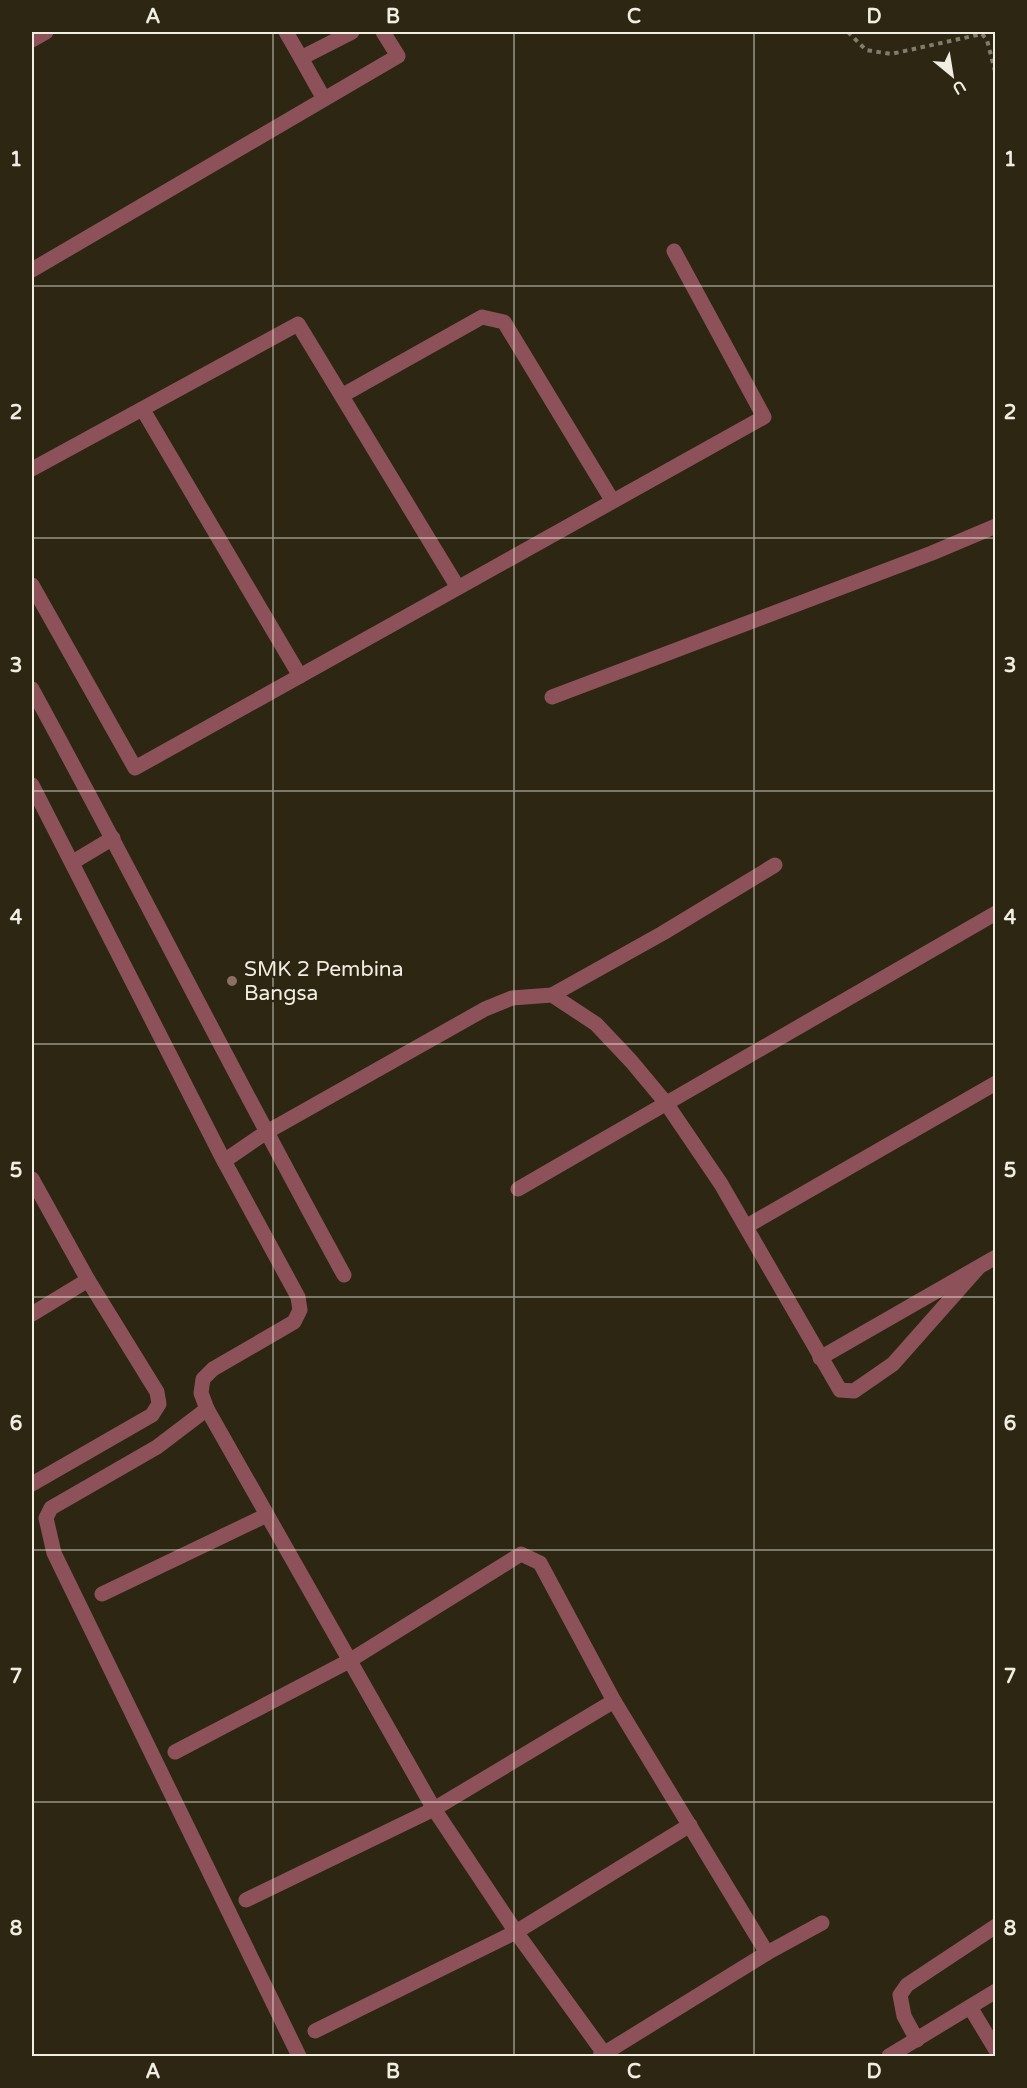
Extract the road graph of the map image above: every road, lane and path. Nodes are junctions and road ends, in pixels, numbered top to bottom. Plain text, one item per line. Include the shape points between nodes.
1 (46, 32) edge
2 (286, 32) edge
3 (352, 32) edge
4 (383, 32) edge
5 (848, 32) edge
6 (32, 40) edge
7 (301, 58) junction
8 (996, 75) edge
9 (324, 99) junction
10 (674, 251) dead end
11 (32, 270) edge
12 (343, 395) junction
13 (143, 410) junction
14 (32, 469) edge
15 (612, 500) junction
16 (996, 526) edge
17 (32, 585) edge
18 (458, 586) junction
19 (300, 676) junction
20 (32, 689) edge
21 (552, 697) dead end
22 (32, 785) edge
23 (113, 838) junction
24 (73, 862) junction
25 (775, 865) dead end
26 (996, 913) edge
27 (552, 995) junction
28 (996, 1083) edge
29 (666, 1103) junction
30 (265, 1133) junction
31 (224, 1161) junction
32 (32, 1179) edge
33 (518, 1189) dead end
34 (747, 1226) junction
35 (996, 1257) edge
36 (978, 1268) junction
37 (344, 1275) dead end
38 (88, 1281) junction
39 (32, 1314) edge
40 (820, 1358) junction
41 (207, 1409) junction
42 (32, 1484) edge
43 (267, 1515) junction
44 (102, 1594) dead end
45 (349, 1661) junction
46 (614, 1701) junction
47 (175, 1752) dead end
48 (434, 1809) junction
49 (690, 1825) junction
50 (246, 1900) dead end
51 (822, 1923) dead end
52 (996, 1926) edge
53 (516, 1932) junction
54 (767, 1953) junction
55 (996, 1991) edge
56 (970, 2007) junction
57 (315, 2031) dead end
58 (917, 2040) junction
59 (996, 2050) edge
60 (299, 2056) edge
61 (603, 2056) edge
62 (889, 2056) edge

1 - 6 street
2 - 7 street
3 - 7 street
4 - 9 street via 398,57
5 - 8 path via 866,50 891,54 982,34
7 - 9 street
9 - 11 street
10 - 15 street via 764,417
12 - 13 street via 298,324
12 - 15 street via 482,317 504,322
12 - 18 street
13 - 14 street
13 - 19 street
15 - 18 street
16 - 21 street
17 - 19 street via 135,768
18 - 19 street
20 - 23 street
22 - 24 street
23 - 24 street
23 - 30 street
24 - 31 street
25 - 27 street
26 - 29 street
27 - 29 street via 596,1024
27 - 30 street via 512,998 485,1009
28 - 34 street
29 - 33 street
29 - 34 street
30 - 31 street
30 - 37 street
31 - 41 street via 298,1298 300,1310 294,1322 202,1379 201,1393
32 - 38 street
34 - 40 street
35 - 36 street
36 - 40 street
36 - 40 street via 893,1364 855,1391 840,1390
38 - 39 street
38 - 42 street via 157,1392 159,1404 152,1415
41 - 43 street
41 - 60 street via 157,1447 51,1508 46,1518 48,1533 119,1690
43 - 44 street
43 - 45 street
45 - 46 street via 521,1554 540,1563
45 - 47 street
45 - 48 street
46 - 48 street
46 - 49 street
48 - 50 street
48 - 53 street
49 - 53 street
49 - 54 street
51 - 54 street
52 - 58 street via 907,1985 900,1995 904,2016
53 - 57 street
53 - 61 street
54 - 61 street
55 - 56 street
56 - 58 street
56 - 59 street
58 - 62 street

